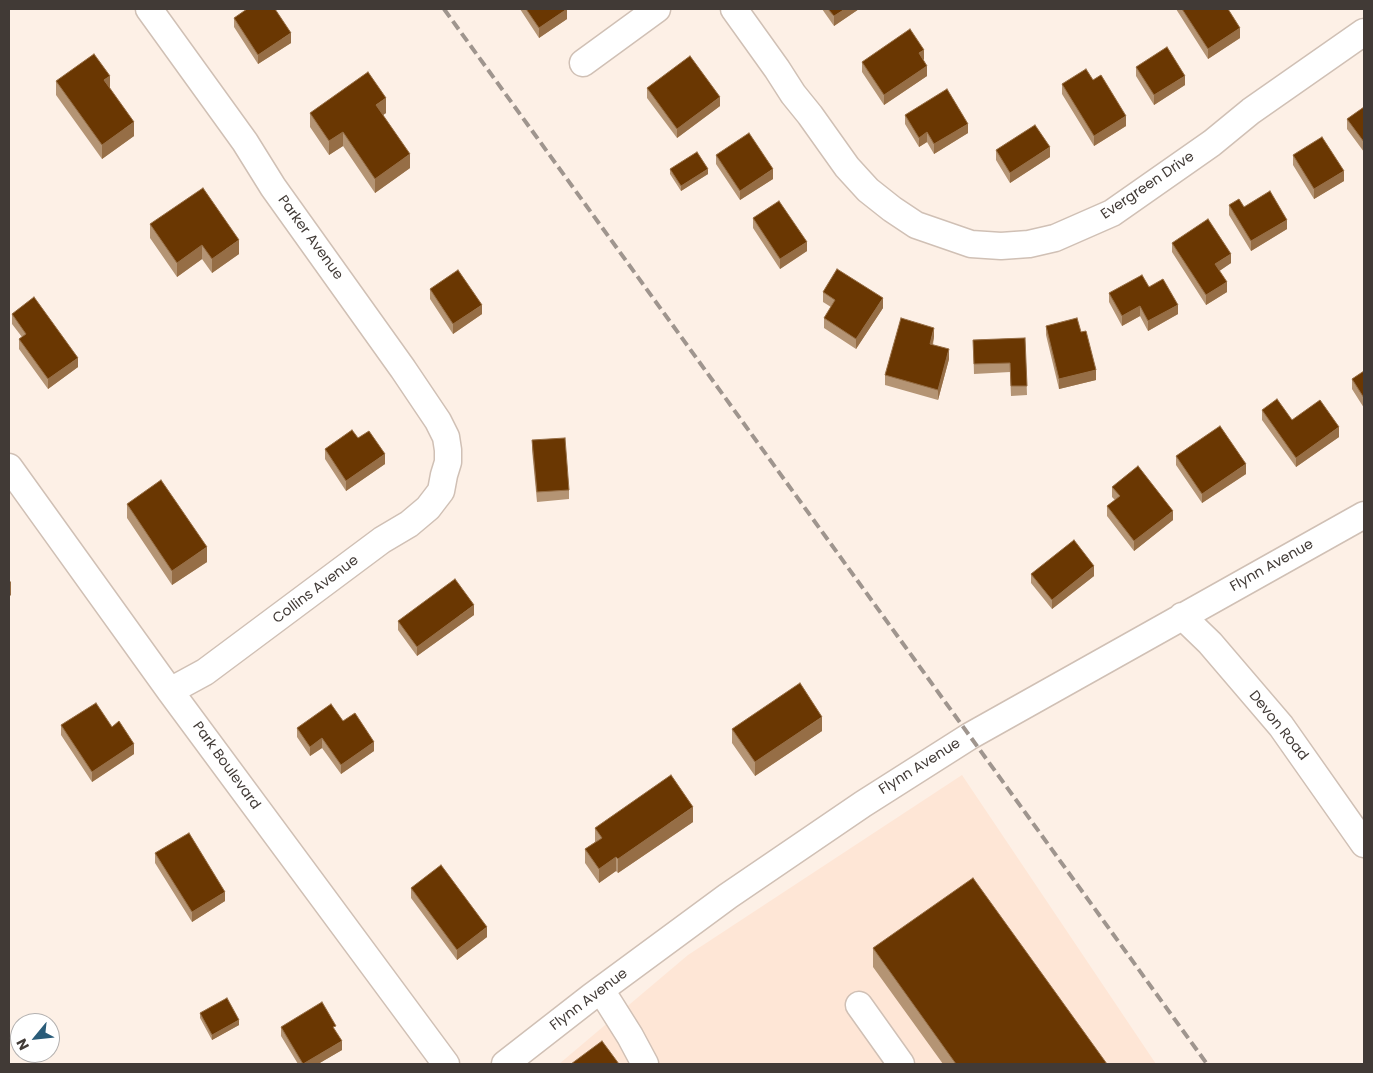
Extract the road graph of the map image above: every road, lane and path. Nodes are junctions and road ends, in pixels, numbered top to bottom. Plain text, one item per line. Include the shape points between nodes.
1 (149, 9) edge
2 (657, 9) edge
3 (734, 9) edge
4 (1364, 32) edge
5 (583, 63) dead end
6 (9, 467) edge
7 (444, 475) joint
8 (1364, 515) edge
9 (1182, 616) junction
10 (170, 690) junction
11 (1364, 844) edge
12 (601, 990) junction
13 (858, 1005) dead end
14 (446, 1064) edge
15 (505, 1064) edge
16 (645, 1064) edge
17 (901, 1064) edge

1 - 7 street, Parker Avenue via 438,421 448,450
2 - 5 street
3 - 4 street, Evergreen Drive via 847,167 868,190 916,225 971,244 1001,246 1055,238 1112,213
6 - 10 street, Park Boulevard
7 - 10 street, Collins Avenue via 441,491 428,508 409,524 382,540 205,672
8 - 9 street, Flynn Avenue
9 - 11 street, Devon Road via 1210,643 1281,726
9 - 12 street, Flynn Avenue via 979,731 863,804 764,870
10 - 14 street, Park Boulevard
12 - 15 street, Flynn Avenue
12 - 16 street
13 - 17 street

